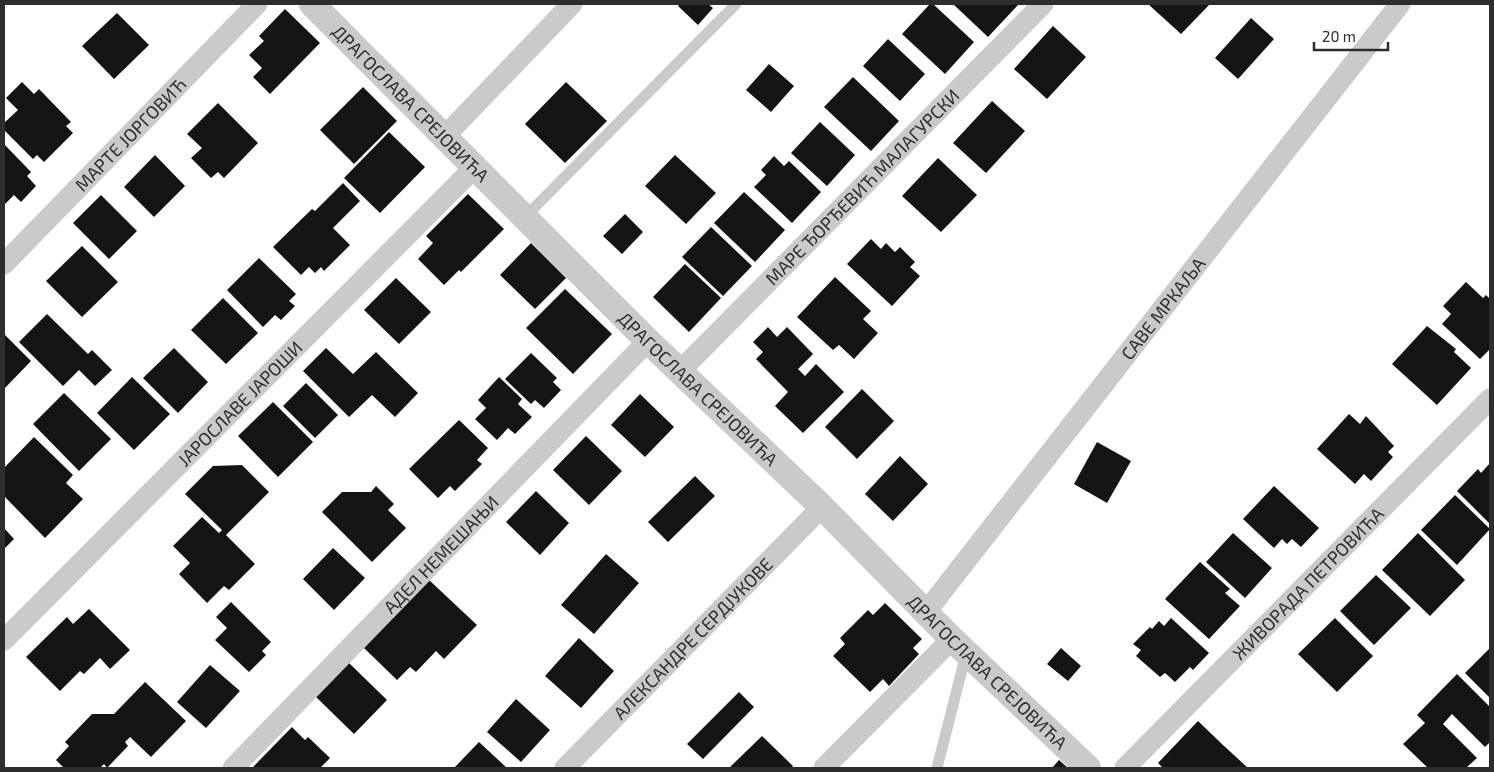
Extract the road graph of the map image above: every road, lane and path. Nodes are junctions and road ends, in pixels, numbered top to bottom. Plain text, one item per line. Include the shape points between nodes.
1 (257, 4) edge
2 (312, 4) edge
3 (572, 4) edge
4 (736, 4) edge
5 (1043, 4) edge
6 (1400, 4) edge
7 (444, 137) junction
8 (475, 167) junction
9 (525, 217) junction
10 (4, 264) edge
11 (648, 341) junction
12 (680, 371) junction
13 (1490, 399) edge
14 (822, 507) junction
15 (926, 612) junction
16 (4, 640) edge
17 (959, 646) junction
18 (232, 768) edge
19 (564, 768) edge
20 (824, 768) edge
21 (937, 768) edge
22 (1088, 768) edge
23 (1125, 768) edge

1 - 10 street, МАРТЕ ЈОРГОВИЋ
2 - 7 street, ДРАГОСЛАВА СРЕЈОВИЋА
3 - 7 street
4 - 9 lane
5 - 12 street, МАРЕ ЂОРЂЕВИЋ МАЛАГУРСКИ
6 - 15 street, САВЕ МРКАЉА
7 - 8 street, ДРАГОСЛАВА СРЕЈОВИЋА
8 - 9 street, ДРАГОСЛАВА СРЕЈОВИЋА
8 - 16 street, ЈАРОСЛАВЕ ЈАРОШИ
9 - 11 street, ДРАГОСЛАВА СРЕЈОВИЋА
11 - 12 street, ДРАГОСЛАВА СРЕЈОВИЋА
11 - 18 street, АДЕЛ НЕМЕШАЊИ
12 - 14 street, ДРАГОСЛАВА СРЕЈОВИЋА
13 - 23 street, ЖИВОРАДА ПЕТРОВИЋА
14 - 15 street, ДРАГОСЛАВА СРЕЈОВИЋА
14 - 19 street, АЛЕКСАНДРЕ СЕРДЈУКОВЕ
15 - 17 street, ДРАГОСЛАВА СРЕЈОВИЋА
17 - 20 street
17 - 21 lane
17 - 22 street, ДРАГОСЛАВА СРЕЈОВИЋА

